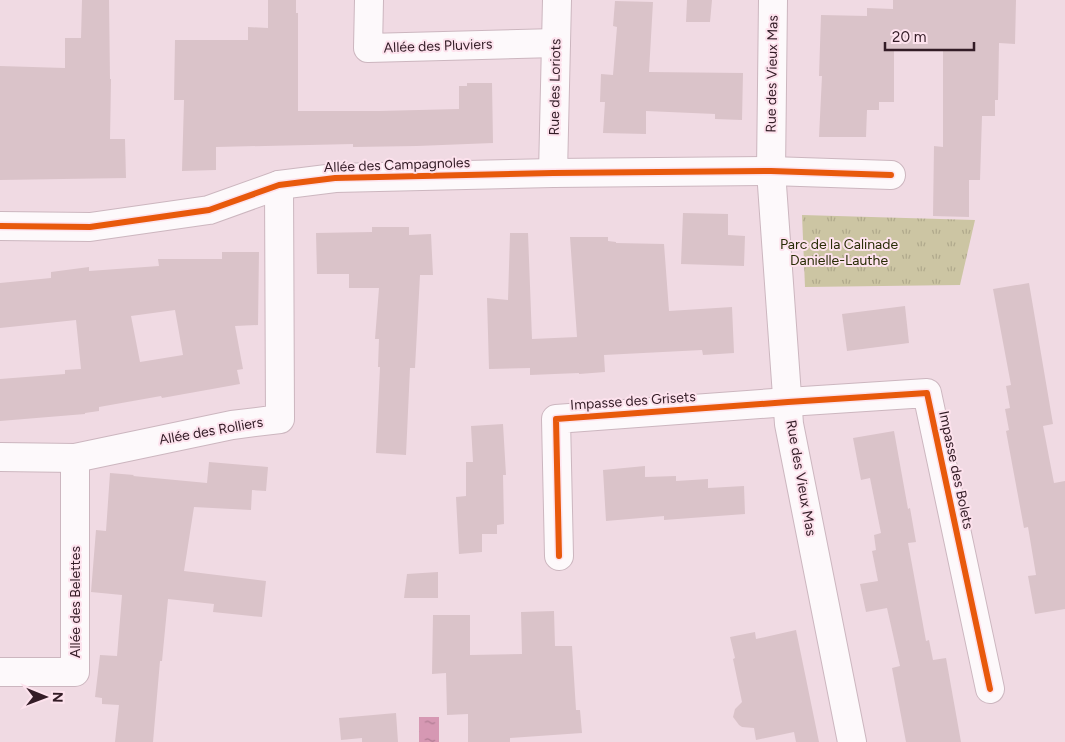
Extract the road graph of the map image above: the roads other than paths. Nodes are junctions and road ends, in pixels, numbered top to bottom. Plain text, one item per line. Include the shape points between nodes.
1 (369, 0) edge
2 (557, 0) edge
3 (773, 0) edge
4 (556, 43) junction
5 (771, 171) junction
6 (553, 173) junction
7 (891, 175) dead end
8 (279, 185) junction
9 (0, 226) edge
10 (788, 402) junction
11 (0, 456) edge
12 (75, 458) junction
13 (559, 556) dead end
14 (0, 672) edge
15 (990, 689) dead end
16 (852, 742) edge

1 - 4 street, Allée des Pluviers via 368,48
2 - 4 street, Rue des Loriots
3 - 5 street, Rue des Vieux Mas
4 - 6 street, Rue des Loriots
5 - 6 street, Allée des Campagnoles
5 - 7 street, Allée des Campagnoles
5 - 10 street, Rue des Vieux Mas
6 - 8 street, Allée des Campagnoles via 335,178
8 - 9 street, Allée des Campagnoles via 209,210 90,227
8 - 12 street, Allée des Rolliers via 280,419 232,425
10 - 13 street, Impasse des Grisets via 556,419
10 - 15 street, Impasse des Bolets via 927,393
10 - 16 street, Rue des Vieux Mas via 789,424
11 - 12 street, Allée des Rolliers
12 - 14 street, Allée des Belettes via 75,672

